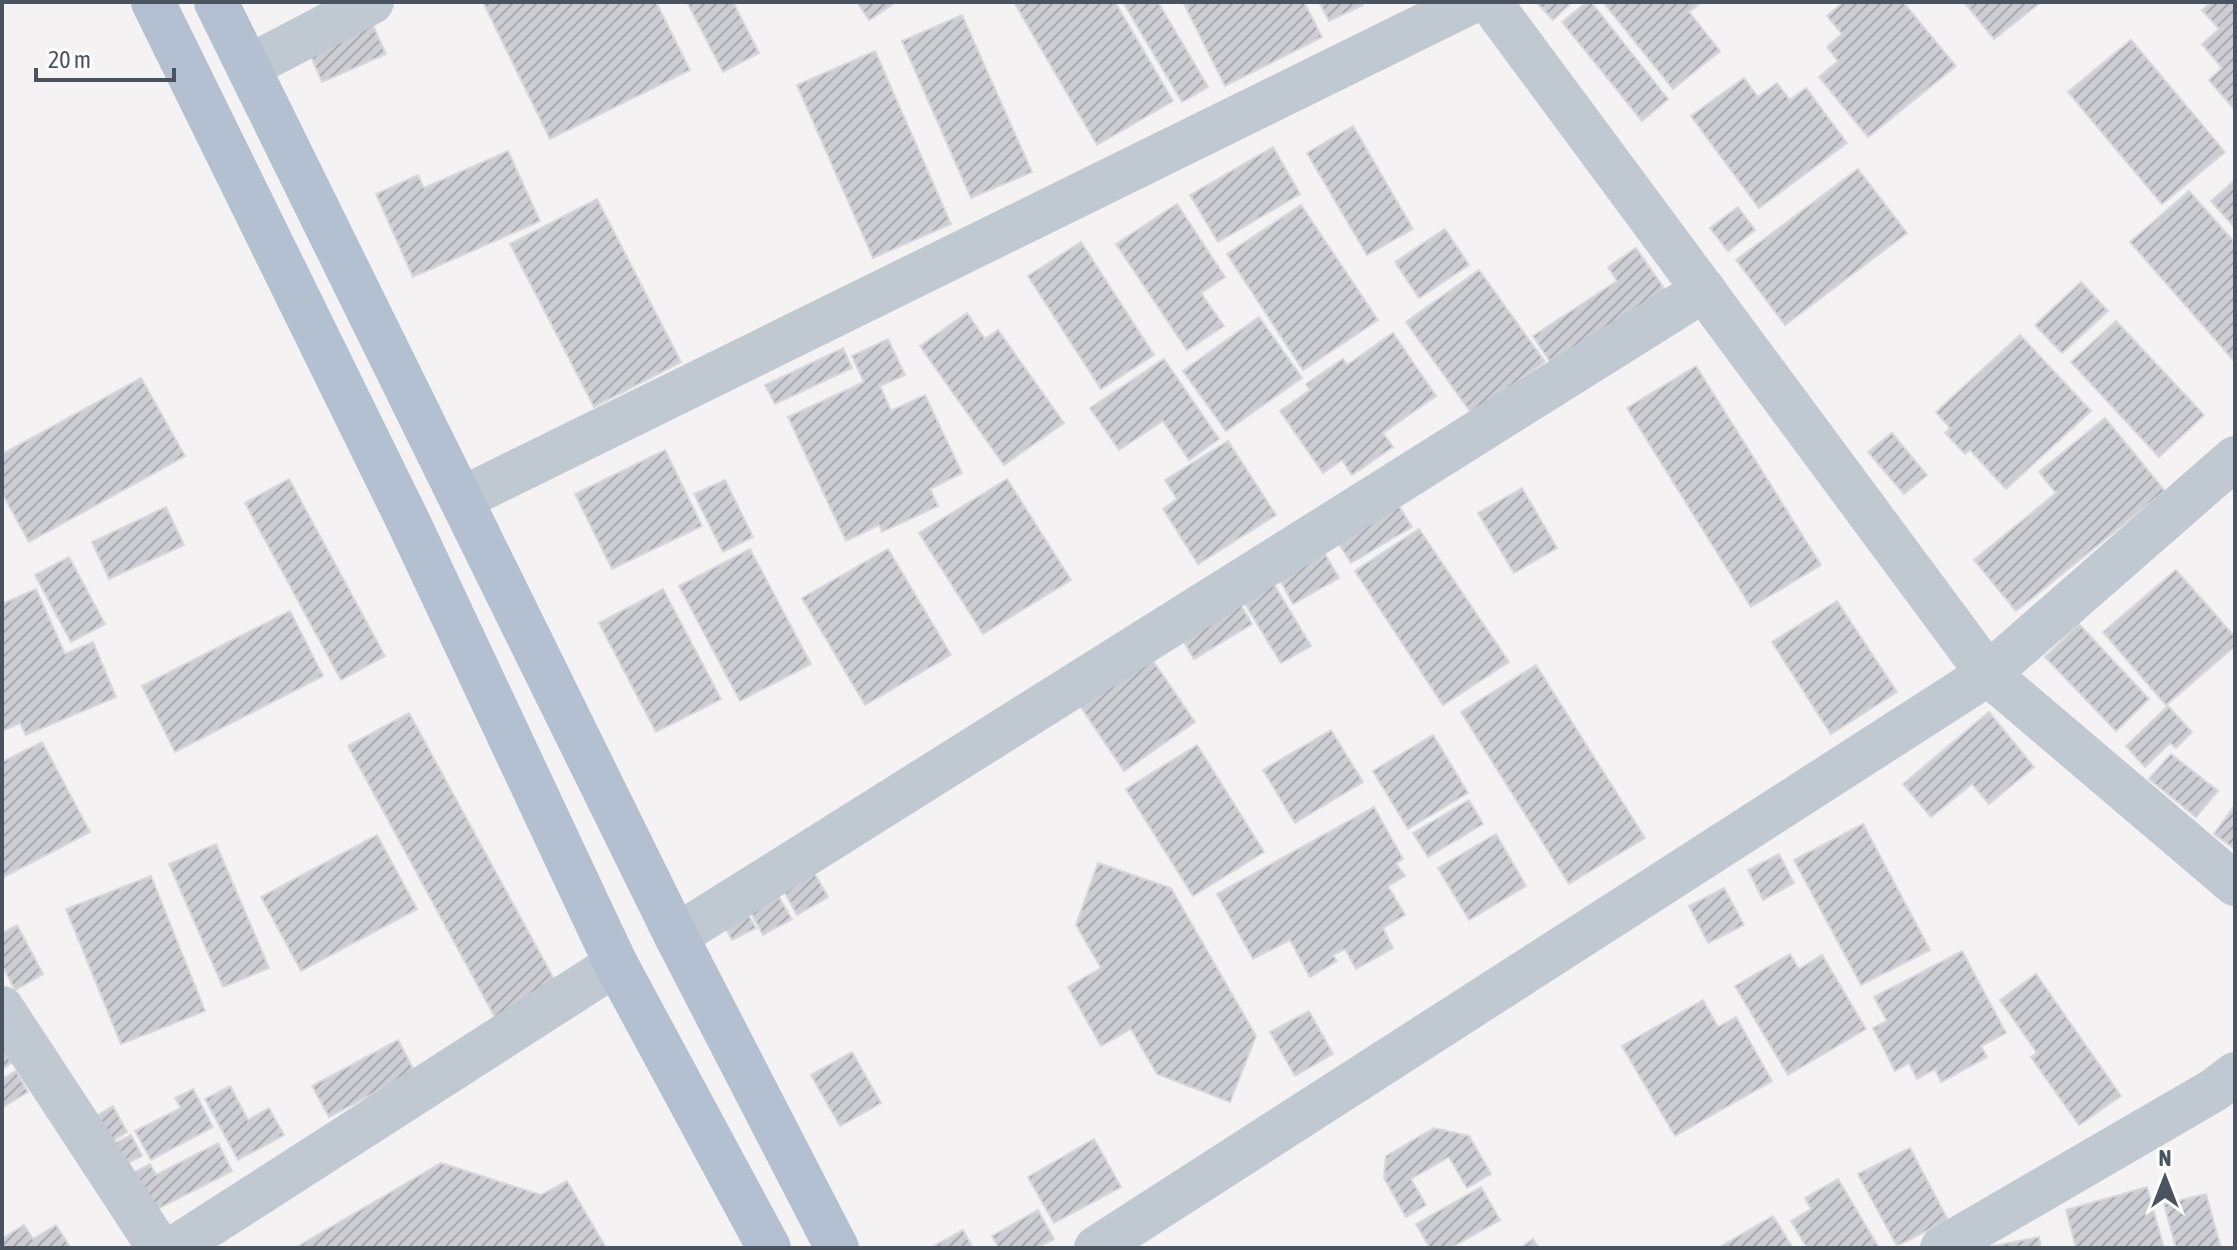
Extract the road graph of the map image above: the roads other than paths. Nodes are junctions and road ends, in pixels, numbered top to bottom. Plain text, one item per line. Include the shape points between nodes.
1 (153, 2) edge
2 (216, 2) edge
3 (372, 2) edge
4 (1471, 2) edge
5 (1490, 2) edge
6 (248, 67) junction
7 (1704, 290) junction
8 (2235, 458) edge
9 (461, 499) junction
10 (1988, 674) junction
11 (2235, 884) edge
12 (676, 936) junction
13 (616, 964) junction
14 (2, 1008) edge
15 (2235, 1074) edge
16 (159, 1248) edge
17 (174, 1248) edge
18 (769, 1248) edge
19 (837, 1248) edge
20 (1096, 1248) edge
21 (1942, 1248) edge

1 - 13 main road via 408,521
2 - 6 main road
3 - 6 street
4 - 9 street
5 - 7 street
6 - 9 main road
7 - 10 street
7 - 12 street
8 - 10 street
9 - 12 main road
10 - 11 street
10 - 20 street
12 - 19 main road
13 - 17 street
13 - 18 main road
14 - 16 street
15 - 21 street

